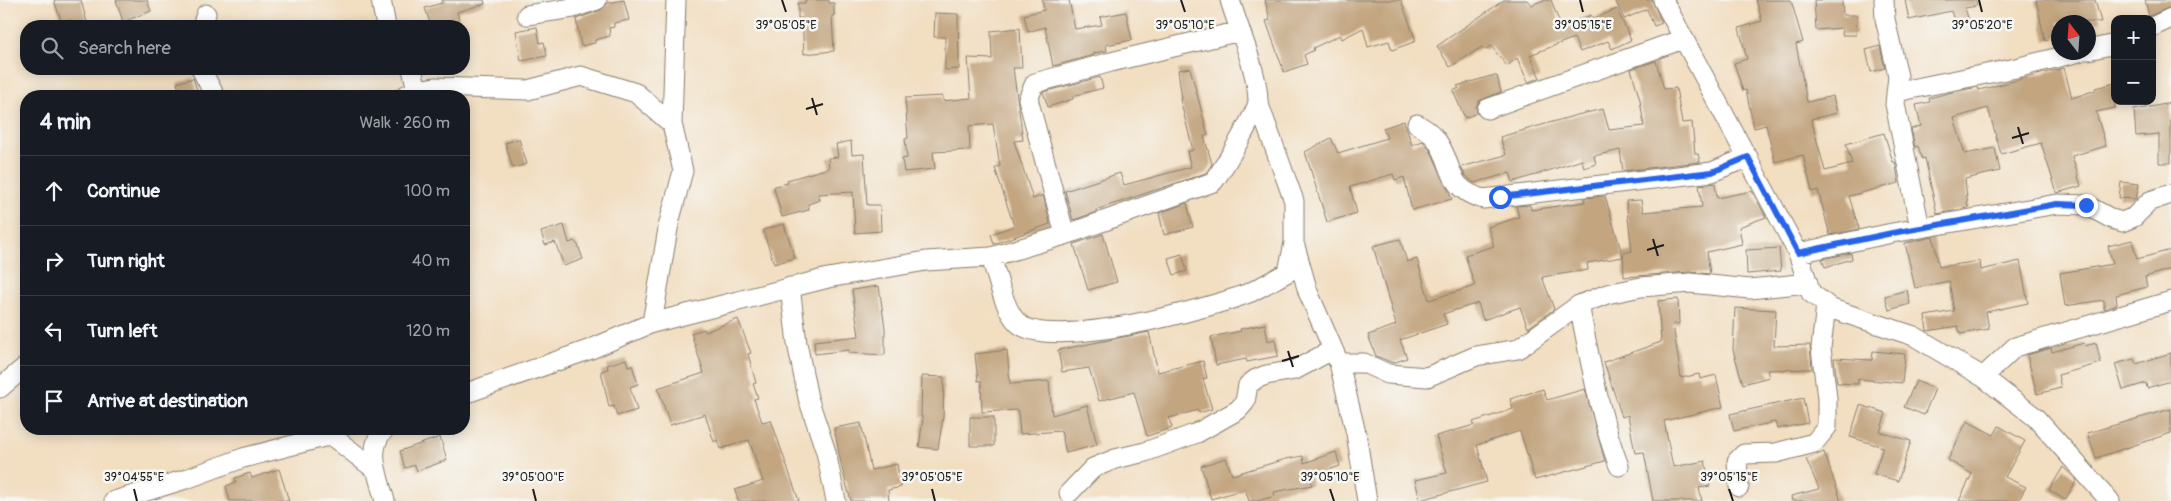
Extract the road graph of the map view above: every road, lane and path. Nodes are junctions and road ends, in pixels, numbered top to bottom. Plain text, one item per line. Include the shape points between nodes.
1 (381, 0) edge
2 (597, 0) edge
3 (676, 0) edge
4 (1230, 0) edge
5 (1663, 0) edge
6 (1884, 0) edge
7 (527, 15) dead end
8 (2171, 18) edge
9 (385, 20) edge
10 (2156, 25) edge
11 (1240, 31) junction
12 (1683, 38) junction
13 (2111, 45) edge
14 (2096, 48) edge
15 (2051, 59) edge
16 (204, 75) edge
17 (412, 75) edge
18 (212, 90) edge
19 (411, 90) edge
20 (423, 90) edge
21 (1896, 92) junction
22 (1258, 102) junction
23 (1487, 109) dead end
24 (672, 124) junction
25 (1417, 124) dead end
26 (1748, 157) junction
27 (2171, 194) edge
28 (1920, 228) junction
29 (1065, 235) junction
30 (1294, 243) junction
31 (1798, 253) junction
32 (991, 257) junction
33 (1808, 282) junction
34 (790, 287) junction
35 (2171, 301) edge
36 (1579, 305) junction
37 (1826, 305) junction
38 (652, 323) junction
39 (1335, 357) junction
40 (20, 371) edge
41 (1983, 377) junction
42 (0, 388) edge
43 (470, 392) edge
44 (378, 435) edge
45 (1618, 466) dead end
46 (377, 471) junction
47 (1739, 487) dead end
48 (1068, 493) dead end
49 (114, 501) edge
50 (385, 501) edge
51 (836, 501) edge
52 (1367, 501) edge
53 (2110, 501) edge

1 - 9 street
2 - 7 street via 573,8
3 - 24 street
4 - 11 street
5 - 12 street
6 - 21 street via 1898,76
8 - 10 street
11 - 22 street
11 - 29 street via 1035,83 1028,99
12 - 23 street
12 - 26 street
13 - 14 street
15 - 21 street
16 - 18 street
17 - 19 street
20 - 24 street via 435,87 528,90 581,76 636,93
21 - 28 street via 1895,104
22 - 29 street via 1213,182
22 - 30 street via 1294,201
24 - 38 street via 683,171 669,223
25 - 26 street via 1435,137 1455,183 1467,194 1483,199 1712,172
26 - 31 street
27 - 28 street via 2150,201 2122,222 2086,205 2057,204
28 - 31 street
29 - 32 street
30 - 32 street via 1288,272 1250,292 1167,318 1113,328 1041,333 1018,324 1004,300
30 - 39 street via 1308,292
31 - 33 street
32 - 34 street via 926,260
33 - 36 street via 1750,289 1690,283 1640,287 1607,294
33 - 37 street via 1811,293
34 - 38 street
34 - 51 street via 808,398 826,452
35 - 41 street via 2015,347
36 - 39 street via 1518,349 1476,356 1427,378 1388,374 1364,363
36 - 45 street
37 - 41 street via 1832,310 1914,336
37 - 47 street via 1822,348 1827,427 1814,444 1776,453 1744,454 1737,461
38 - 43 street via 591,349
39 - 48 street via 1256,379 1248,385 1245,402 1238,410 1196,433 1093,468
39 - 52 street via 1356,434
40 - 42 street
41 - 53 street via 2035,417
44 - 46 street via 374,456
46 - 49 street via 333,437 324,437 252,456
46 - 50 street

